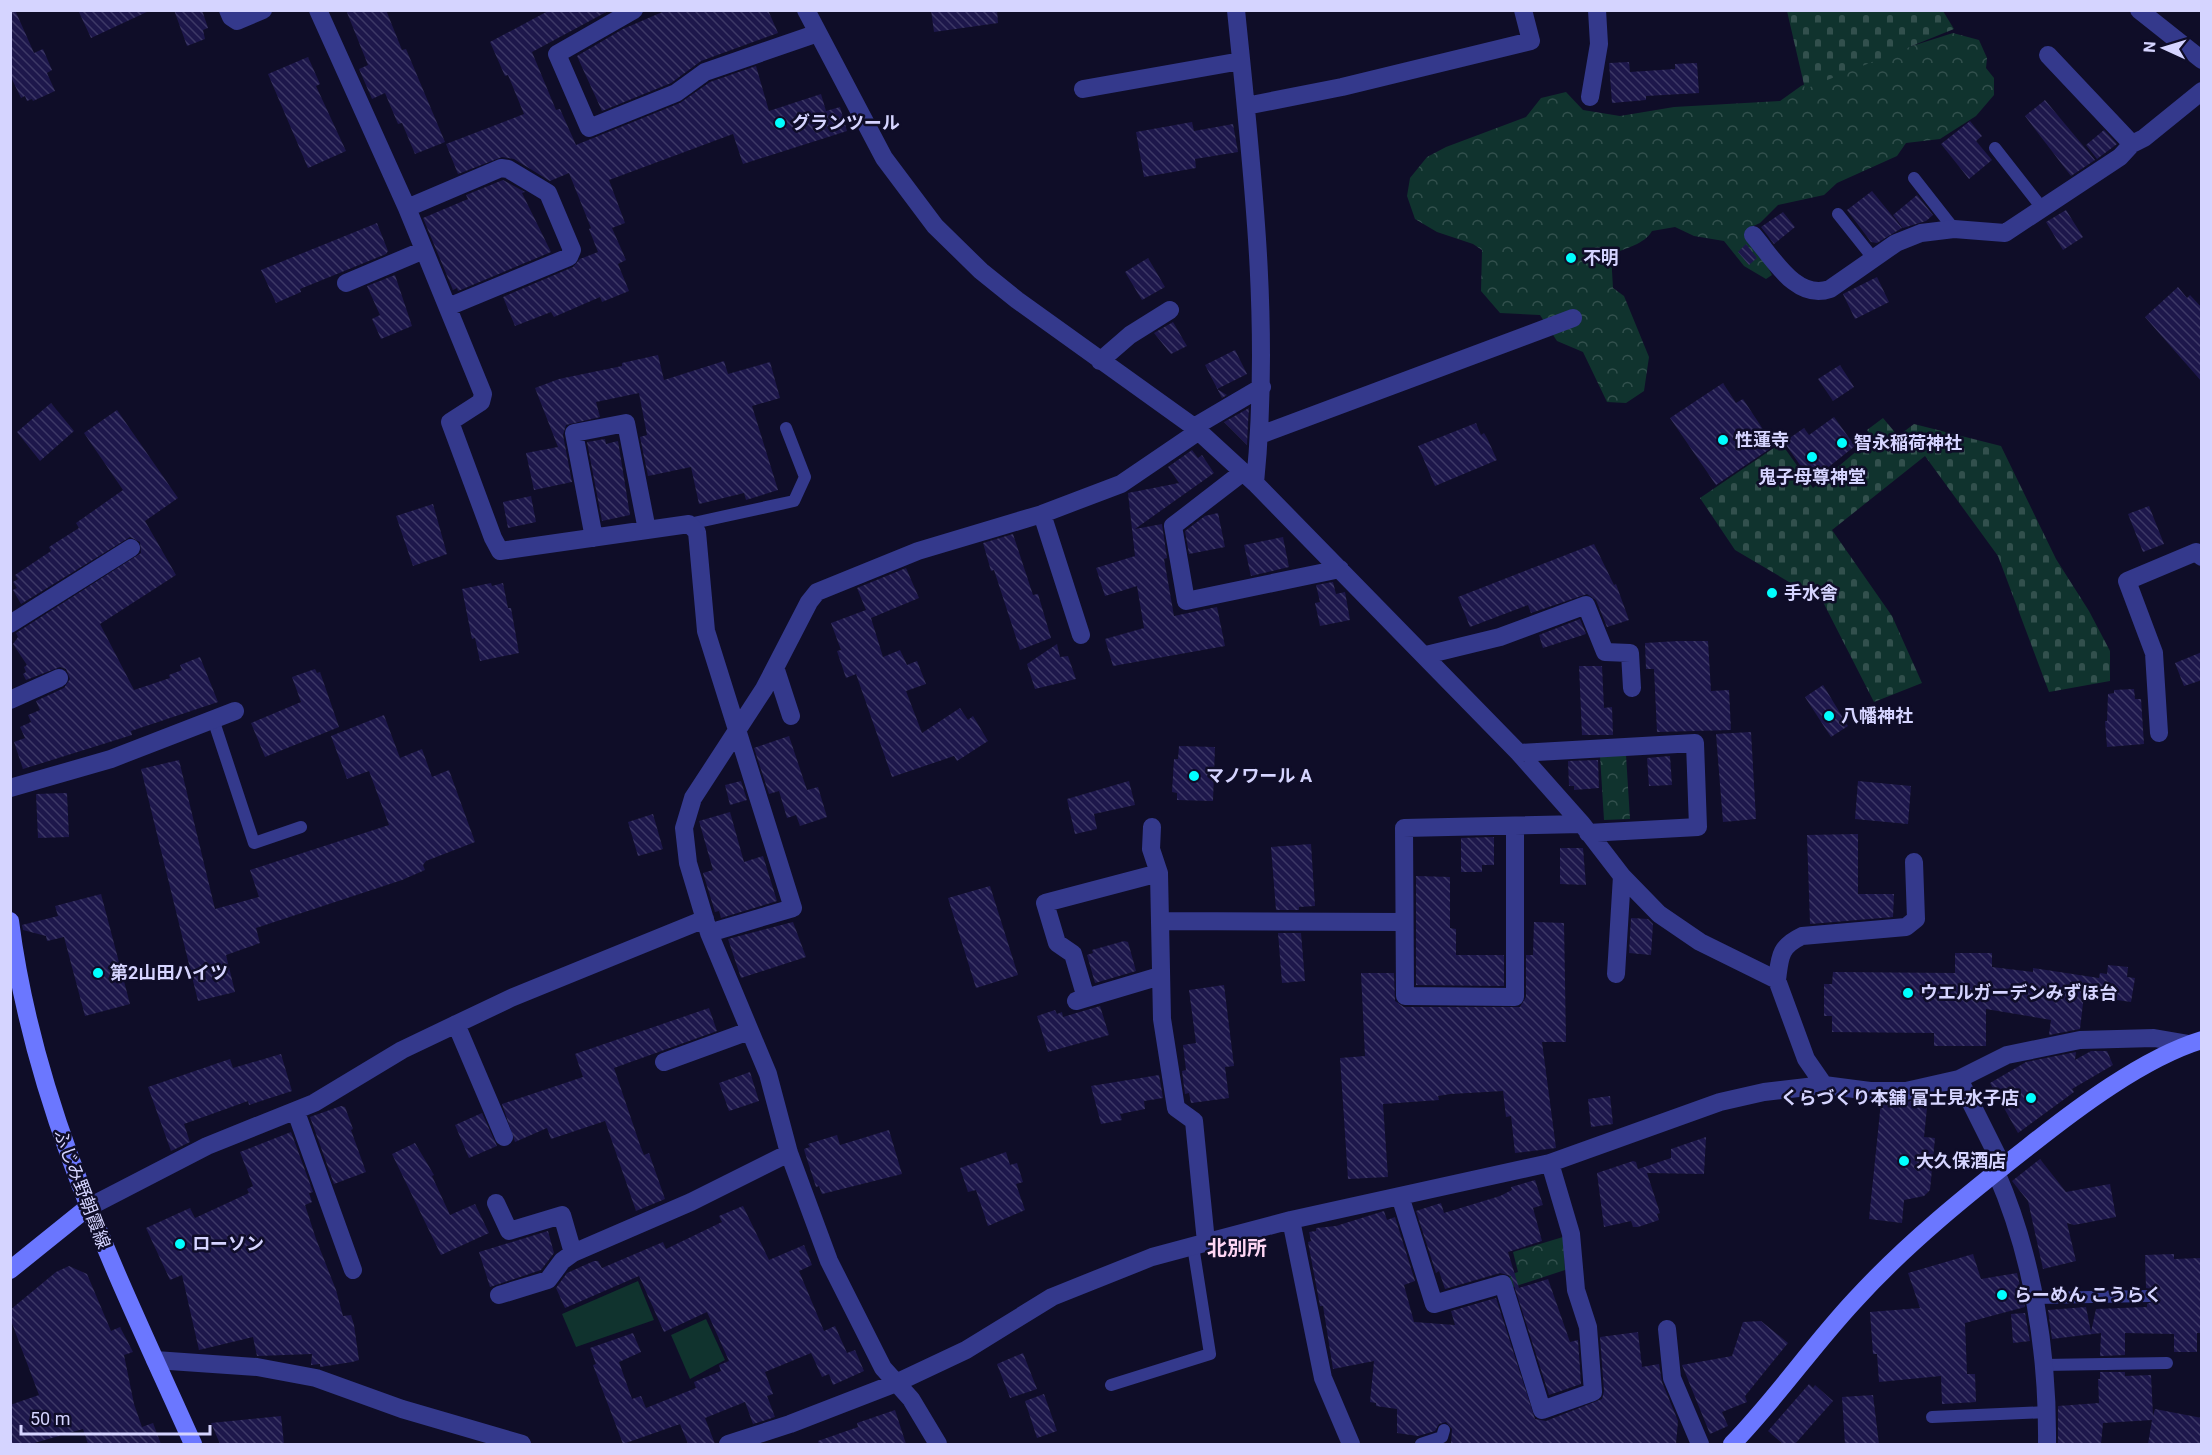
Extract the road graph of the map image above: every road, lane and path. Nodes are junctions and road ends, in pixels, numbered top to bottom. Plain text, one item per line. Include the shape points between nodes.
1 (228, 10) edge
2 (263, 10) edge
3 (318, 10) edge
4 (634, 10) edge
5 (806, 10) edge
6 (1236, 10) edge
7 (1523, 10) edge
8 (1597, 10) edge
9 (2139, 10) edge
10 (818, 33) junction
11 (2048, 55) dead end
12 (2202, 60) edge
13 (1241, 61) junction
14 (1083, 89) dead end
15 (2202, 91) edge
16 (1590, 97) dead end
17 (1246, 106) junction
18 (2132, 144) junction
19 (1995, 148) dead end
20 (1914, 178) dead end
21 (407, 208) junction
22 (2042, 208) junction
23 (1838, 214) dead end
24 (1954, 229) junction
25 (1753, 235) dead end
26 (424, 250) junction
27 (1873, 258) junction
28 (346, 283) dead end
29 (448, 308) junction
30 (1170, 310) dead end
31 (1573, 318) dead end
32 (1100, 361) junction
33 (1262, 387) junction
34 (786, 428) dead end
35 (1196, 429) junction
36 (1260, 435) junction
37 (1249, 477) junction
38 (1042, 514) junction
39 (689, 524) junction
40 (647, 530) junction
41 (594, 538) junction
42 (131, 548) dead end
43 (2202, 557) edge
44 (1340, 569) junction
45 (10, 624) edge
46 (1081, 635) dead end
47 (1426, 655) junction
48 (776, 670) junction
49 (59, 678) dead end
50 (1632, 688) dead end
51 (10, 700) edge
52 (235, 711) dead end
53 (791, 716) dead end
54 (213, 719) junction
55 (2160, 733) dead end
56 (737, 735) junction
57 (1519, 753) junction
58 (10, 788) edge
59 (301, 827) dead end
60 (1515, 827) junction
61 (1152, 828) dead end
62 (1585, 829) junction
63 (1914, 862) dead end
64 (1159, 873) junction
65 (1622, 876) junction
66 (10, 921) edge
67 (1160, 921) junction
68 (1404, 922) junction
69 (707, 926) junction
70 (1616, 974) dead end
71 (1160, 975) junction
72 (1777, 980) junction
73 (456, 1024) junction
74 (749, 1031) junction
75 (2195, 1042) edge
76 (664, 1062) dead end
77 (1959, 1079) junction
78 (1824, 1085) junction
79 (296, 1112) junction
80 (504, 1137) dead end
81 (789, 1153) junction
82 (1550, 1163) junction
83 (1999, 1170) junction
84 (1400, 1197) junction
85 (496, 1203) dead end
86 (87, 1208) junction
87 (1292, 1220) junction
88 (1200, 1244) junction
89 (573, 1253) junction
90 (10, 1270) edge
91 (353, 1270) dead end
92 (499, 1295) dead end
93 (2149, 1296) dead end
94 (2035, 1298) junction
95 (1667, 1329) dead end
96 (155, 1360) junction
97 (2167, 1363) dead end
98 (2043, 1365) junction
99 (896, 1383) junction
100 (1111, 1385) dead end
101 (2047, 1412) junction
102 (1932, 1417) dead end
103 (1444, 1430) dead end
104 (1741, 1441) edge
105 (193, 1444) edge
106 (522, 1444) edge
107 (728, 1444) edge
108 (938, 1444) edge
109 (1351, 1444) edge
110 (1421, 1444) edge
111 (1700, 1444) edge
112 (2047, 1444) edge

1 - 2 street via 237,21
3 - 21 street
4 - 10 street via 558,54 589,128 676,93 705,72
5 - 10 street
6 - 13 street
7 - 17 street via 1531,41
8 - 16 street via 1599,44
9 - 12 street
10 - 32 street via 884,158 935,226 981,271
11 - 18 street
13 - 14 street
13 - 17 street
15 - 18 street
17 - 33 street via 1261,297
18 - 22 street via 2120,157
19 - 22 lane
20 - 24 lane
21 - 26 street
21 - 29 street via 501,168 508,169 548,192 572,250 569,257
22 - 24 street via 2004,233
23 - 27 lane
24 - 27 street via 1922,233
25 - 27 street via 1808,292 1830,289
26 - 28 street
26 - 29 street
29 - 41 street via 483,393 481,402 450,422 500,551
30 - 32 street via 1130,335
31 - 36 street
32 - 35 street
33 - 35 street
33 - 36 street
34 - 39 lane via 805,477 794,501
35 - 37 street
35 - 38 street via 1121,484
36 - 37 street
37 - 44 street
37 - 44 street via 1173,526 1186,601
38 - 46 street
38 - 48 street via 918,551 817,592
39 - 40 street
39 - 56 street via 697,532 706,631
40 - 41 street
40 - 41 street via 626,423 574,433
42 - 45 street
43 - 55 street via 2196,552 2127,581 2154,653
44 - 47 street
47 - 50 street via 1500,637 1587,604 1605,652 1630,653
47 - 57 street
48 - 53 street
48 - 56 street
49 - 51 street
52 - 54 street
54 - 58 street via 111,759
54 - 59 lane via 254,843
56 - 69 street via 693,798 684,828 688,863
56 - 69 street via 793,908
57 - 62 street
57 - 62 street via 1695,743 1698,827
60 - 62 street
60 - 68 street via 1404,828
60 - 68 street via 1515,997 1405,996
61 - 64 street via 1151,849
62 - 65 street
63 - 72 street via 1916,919 1906,927 1802,936 1788,943 1781,954
64 - 67 street
64 - 71 street via 1045,903 1057,943 1073,954 1080,1000
65 - 70 street
65 - 72 street via 1659,914 1700,942
66 - 86 street, ふじみ野朝霞線 via 32,1038
67 - 68 street
67 - 71 street
69 - 73 street via 548,981
69 - 74 street
71 - 88 street via 1162,1019 1176,1108 1194,1121
72 - 78 street via 1806,1059
73 - 79 street via 402,1050
73 - 80 street
74 - 76 street
74 - 81 street via 768,1074
75 - 77 street via 2154,1038 2080,1040 2007,1055
75 - 83 street via 2128,1076 2081,1106
77 - 78 street via 1906,1090 1870,1091
77 - 83 street
78 - 82 street via 1720,1102
79 - 86 street via 207,1146
79 - 91 street
81 - 89 street via 691,1202
81 - 99 street via 829,1261 883,1368
82 - 84 street
82 - 84 street via 1571,1234 1576,1290 1588,1327 1593,1392 1542,1410 1503,1284 1434,1304
83 - 94 street
83 - 104 street via 1914,1239 1855,1300
84 - 87 street
85 - 89 street via 509,1232 562,1215
86 - 90 street
86 - 96 street, ふじみ野朝霞線
87 - 88 street
87 - 109 street via 1323,1378
88 - 99 street via 1152,1257 1053,1298 966,1350
88 - 100 lane via 1210,1354
89 - 92 street via 561,1261 548,1280
93 - 94 lane
94 - 98 street
95 - 111 street via 1672,1378
96 - 105 street, ふじみ野朝霞線
96 - 106 street via 257,1368 316,1378 402,1409
97 - 98 lane
98 - 101 street
99 - 107 street
99 - 108 street via 911,1399
101 - 102 lane
101 - 112 street
103 - 110 lane via 1442,1437

